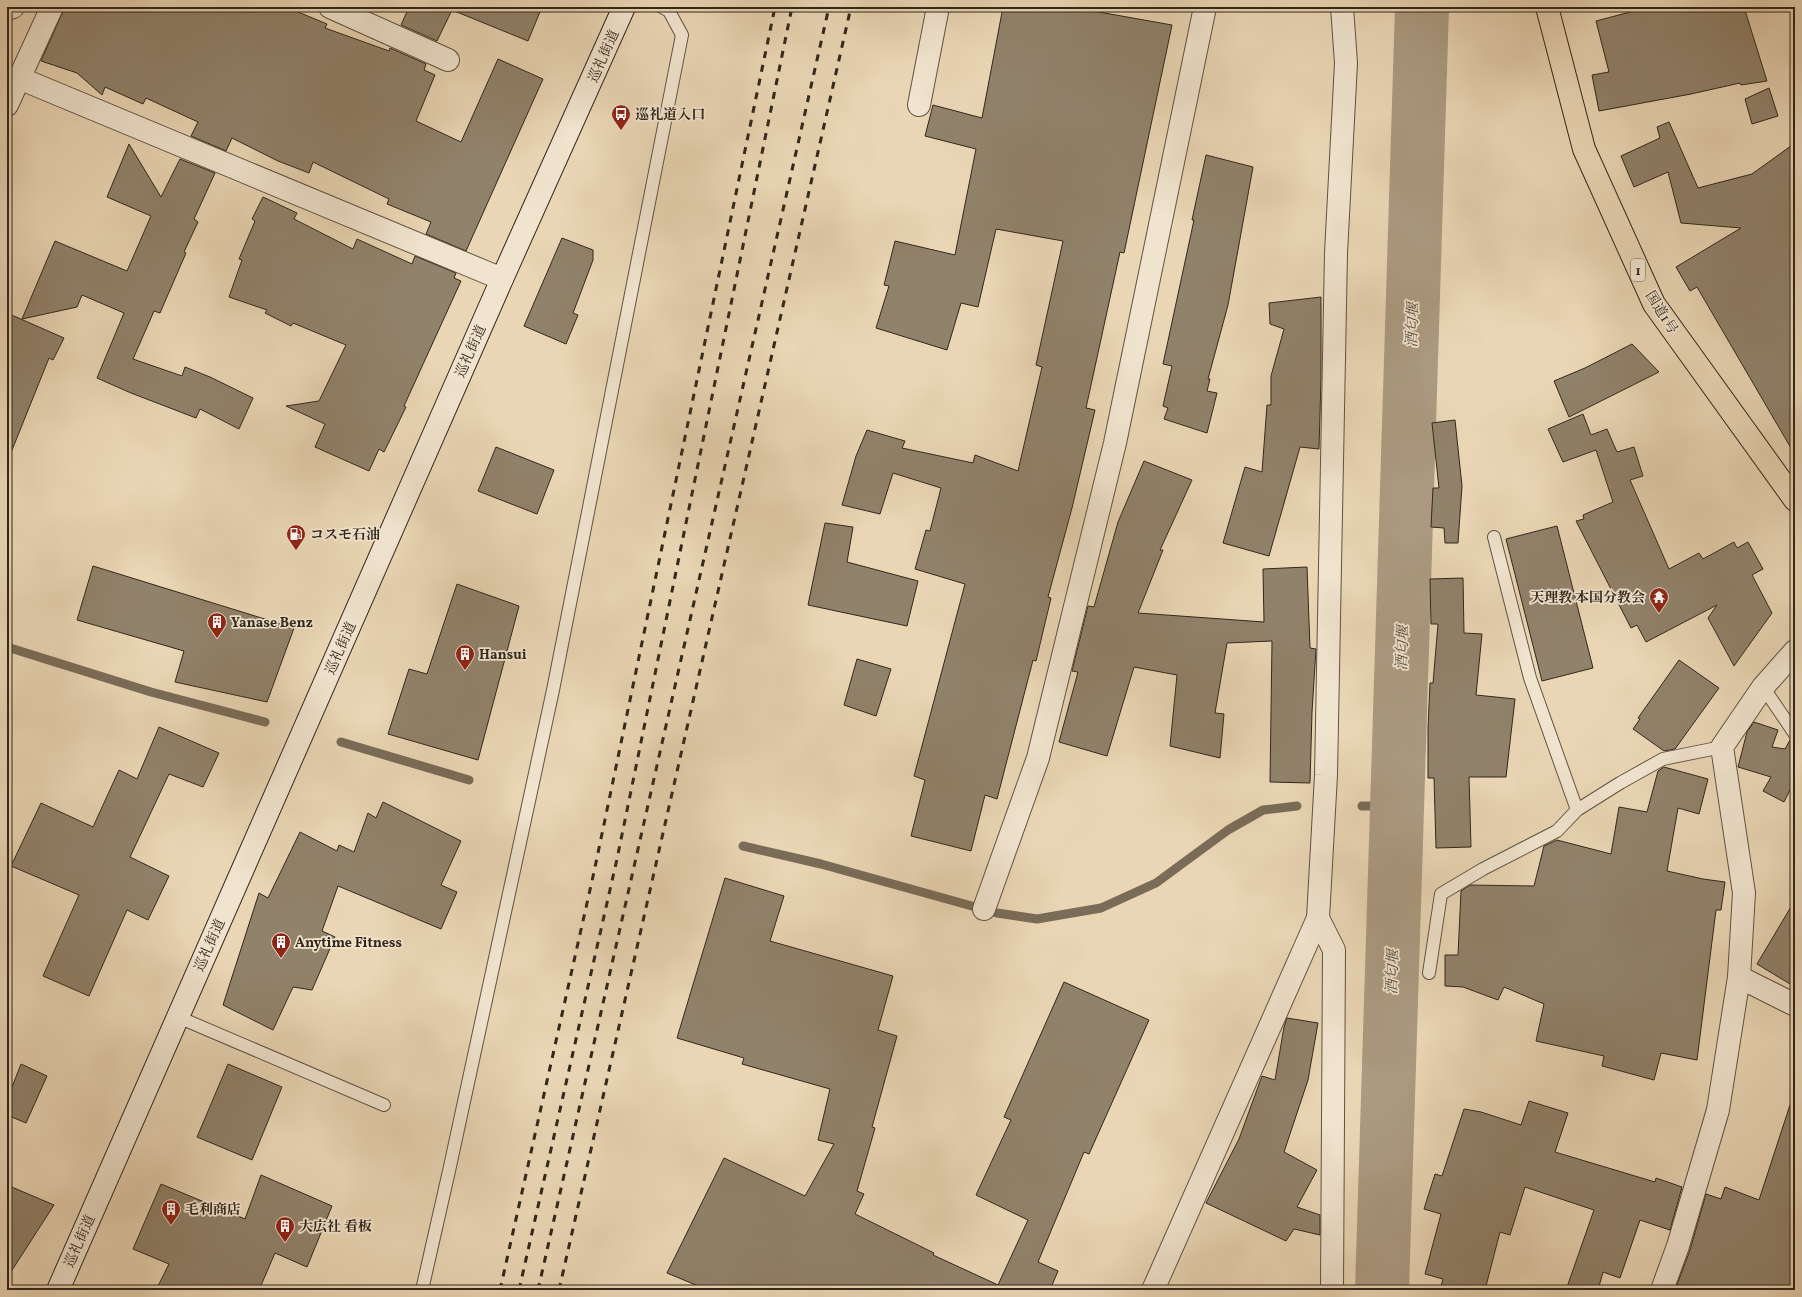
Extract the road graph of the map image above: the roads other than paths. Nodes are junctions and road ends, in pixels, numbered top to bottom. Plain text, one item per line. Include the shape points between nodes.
1 (13, 7) edge
2 (52, 7) edge
3 (330, 7) edge
4 (624, 7) edge
5 (662, 7) edge
6 (938, 7) edge
7 (1205, 7) edge
8 (1342, 7) edge
9 (1547, 7) edge
10 (7, 10) edge
11 (448, 60) dead end
12 (19, 78) junction
13 (7, 105) edge
14 (919, 105) dead end
15 (502, 279) junction
16 (1795, 500) edge
17 (1494, 537) dead end
18 (1795, 651) edge
19 (1763, 686) junction
20 (1795, 734) edge
21 (1722, 747) junction
22 (1577, 810) junction
23 (984, 909) dead end
24 (1318, 918) junction
25 (1429, 973) dead end
26 (1740, 977) junction
27 (1795, 1005) edge
28 (178, 1017) junction
29 (384, 1105) dead end
30 (58, 1290) edge
31 (422, 1290) edge
32 (1153, 1290) edge
33 (1332, 1290) edge
34 (1662, 1290) edge

1 - 10 street
2 - 12 street
3 - 11 street
4 - 15 street, 巡礼街道
5 - 31 lane via 670,11 682,35 553,690
6 - 14 street
7 - 23 street via 1115,443 1038,758
8 - 24 street via 1346,63 1336,252 1326,775
9 - 16 highway, 国道1号 / 1 via 1584,149 1654,304
12 - 13 street
12 - 15 street
15 - 28 street, 巡礼街道
17 - 22 lane via 1530,678
18 - 19 street
19 - 20 lane
19 - 21 street
21 - 22 lane via 1663,758
21 - 26 street via 1744,893
22 - 25 lane via 1557,831 1441,894
24 - 32 street
24 - 33 street via 1334,950
26 - 27 street
26 - 34 street via 1718,1110 1678,1246
28 - 29 lane
28 - 30 street, 巡礼街道

